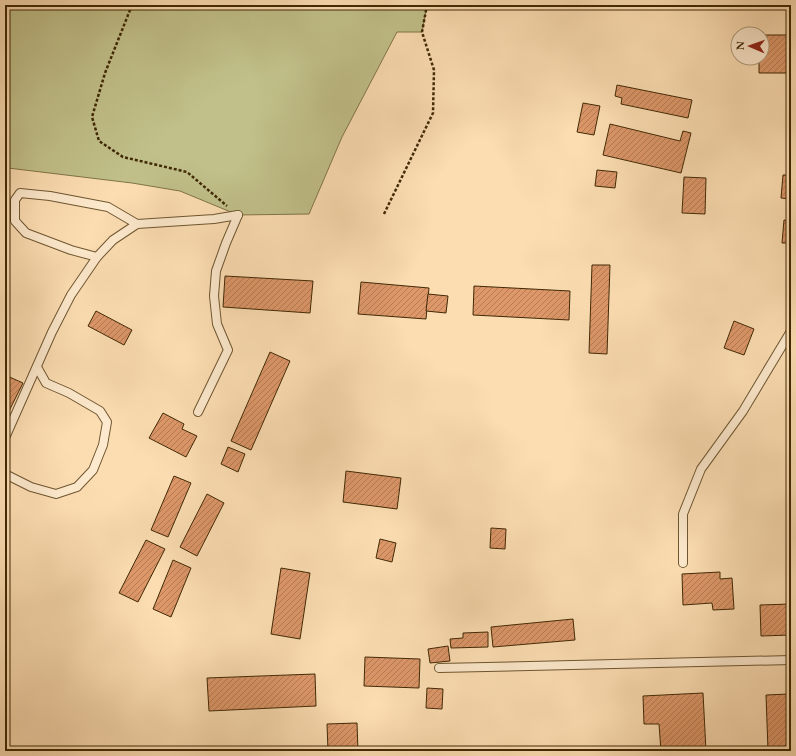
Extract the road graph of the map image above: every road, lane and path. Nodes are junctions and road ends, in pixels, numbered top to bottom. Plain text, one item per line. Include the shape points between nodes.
1 (132, 5) edge
2 (427, 5) edge
3 (8, 168) dead end
4 (5, 173) edge
5 (384, 214) dead end
6 (238, 215) junction
7 (137, 224) junction
8 (97, 257) junction
9 (791, 330) edge
10 (37, 367) junction
11 (198, 412) dead end
12 (5, 438) edge
13 (5, 474) edge
14 (683, 563) dead end
15 (791, 660) edge
16 (439, 668) dead end

1 - 6 path via 105,74 92,117 99,141 123,157 187,172
2 - 5 path via 422,32 434,70 433,113
3 - 4 path
6 - 7 lane
6 - 11 lane via 216,271 214,296 217,324 228,350
7 - 8 lane via 113,240
7 - 8 lane via 108,208 50,196 20,193 15,200 15,220 26,233
8 - 10 lane via 71,295
9 - 14 lane via 743,411 702,469 683,514
10 - 12 lane
10 - 13 lane via 46,383 100,410 107,422 103,445 93,470 78,487 56,494 31,487
15 - 16 lane

